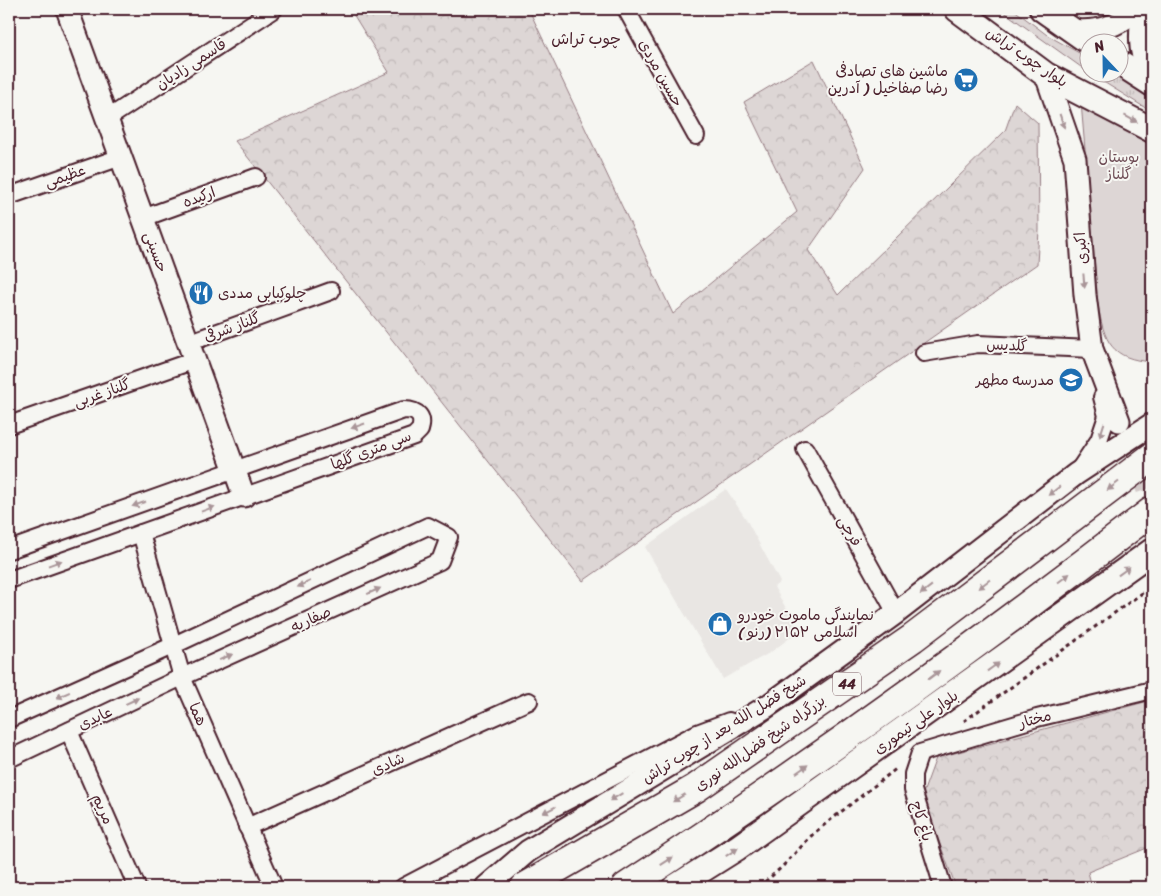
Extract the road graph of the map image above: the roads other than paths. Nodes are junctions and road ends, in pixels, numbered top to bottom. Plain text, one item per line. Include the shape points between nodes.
1 (274, 9) edge
2 (626, 9) edge
3 (957, 9) edge
4 (1042, 9) edge
5 (1138, 9) edge
6 (1144, 9) edge
7 (72, 11) edge
8 (1086, 32) edge
9 (1078, 35) edge
10 (1128, 68) edge
11 (1152, 74) edge
12 (1046, 75) junction
13 (1152, 84) edge
14 (107, 119) junction
15 (1152, 130) edge
16 (696, 136) dead end
17 (121, 157) junction
18 (256, 177) dead end
19 (9, 196) edge
20 (143, 218) junction
21 (331, 290) dead end
22 (1092, 349) junction
23 (192, 352) junction
24 (924, 353) dead end
25 (1119, 421) tunnel mouth
26 (1152, 424) edge
27 (9, 425) edge
28 (805, 449) dead end
29 (1152, 456) edge
30 (235, 470) junction
31 (1076, 474) junction
32 (244, 496) junction
33 (1152, 511) edge
34 (140, 533) junction
35 (9, 550) edge
36 (1152, 551) edge
37 (9, 580) edge
38 (896, 613) junction
39 (172, 646) junction
40 (182, 677) junction
41 (1152, 690) edge
42 (529, 701) dead end
43 (766, 706) junction
44 (9, 719) edge
45 (69, 731) junction
46 (920, 753) joint
47 (9, 759) edge
48 (248, 827) junction
49 (132, 886) edge
50 (274, 887) edge
51 (403, 887) edge
52 (486, 887) edge
53 (525, 887) edge
54 (626, 887) edge
55 (676, 887) edge
56 (943, 887) edge

1 - 14 street, قاسمی زادیان
2 - 16 street, حسین مردی
3 - 12 main road, بلوار چوب‌ تراش
4 - 9 main road
5 - 8 street via 1112,27
6 - 11 street via 1140,43
7 - 14 street, حسینی
10 - 13 main road
12 -> 15 main road, بلوار چوب‌ تراش
12 -> 22 street, اکبری via 1075,158
14 - 17 street, حسینی
17 - 19 street, عظیمی
17 - 20 street, حسینی
18 - 20 street, ارکیده
20 - 23 street, حسینی
21 - 23 street, گلناز شرقی
22 - 24 street, گلدیس via 978,344
22 - 25 street, اکبری
22 -> 31 street via 1107,416 1099,440
23 - 27 street, گلناز غربی
23 - 30 street, حسینی
26 - 31 street, شیخ فضل الله بعد از چوب تراش
28 - 38 street, فرجی
29 -> 53 highway, بزرگراه شیخ فضل‌الله نوری / 44 via 913,638 696,788
30 - 32 street, حسینی
32 -> 30 street, سی متری گلها via 414,436 420,430 421,419 413,410 404,410
30 -> 35 street, سی متری گلها
31 -> 38 street, شیخ فضل الله بعد از چوب تراش
34 -> 32 street, سی متری گلها
54 -> 33 highway via 732,818 913,691
37 -> 34 street, سی متری گلها
34 - 39 street, هما
55 -> 36 main road, بلوار علی تیموری via 745,843
38 - 43 street, شیخ فضل الله بعد از چوب تراش
39 - 40 street, هما
40 -> 39 street, صفاریه via 440,561 449,537 428,526
39 -> 44 street
45 -> 40 street, عابدی
40 - 48 street, هما
41 - 46 street, مختار via 1037,718
42 - 48 street, شادی
43 -> 51 street via 697,733
43 -> 52 street, شیخ فضل الله بعد از چوب تراش via 528,851
45 - 47 street, عابدی
45 - 49 street, مریم
46 - 56 street, باغ کاج via 913,774 913,790
48 - 50 street, هما

